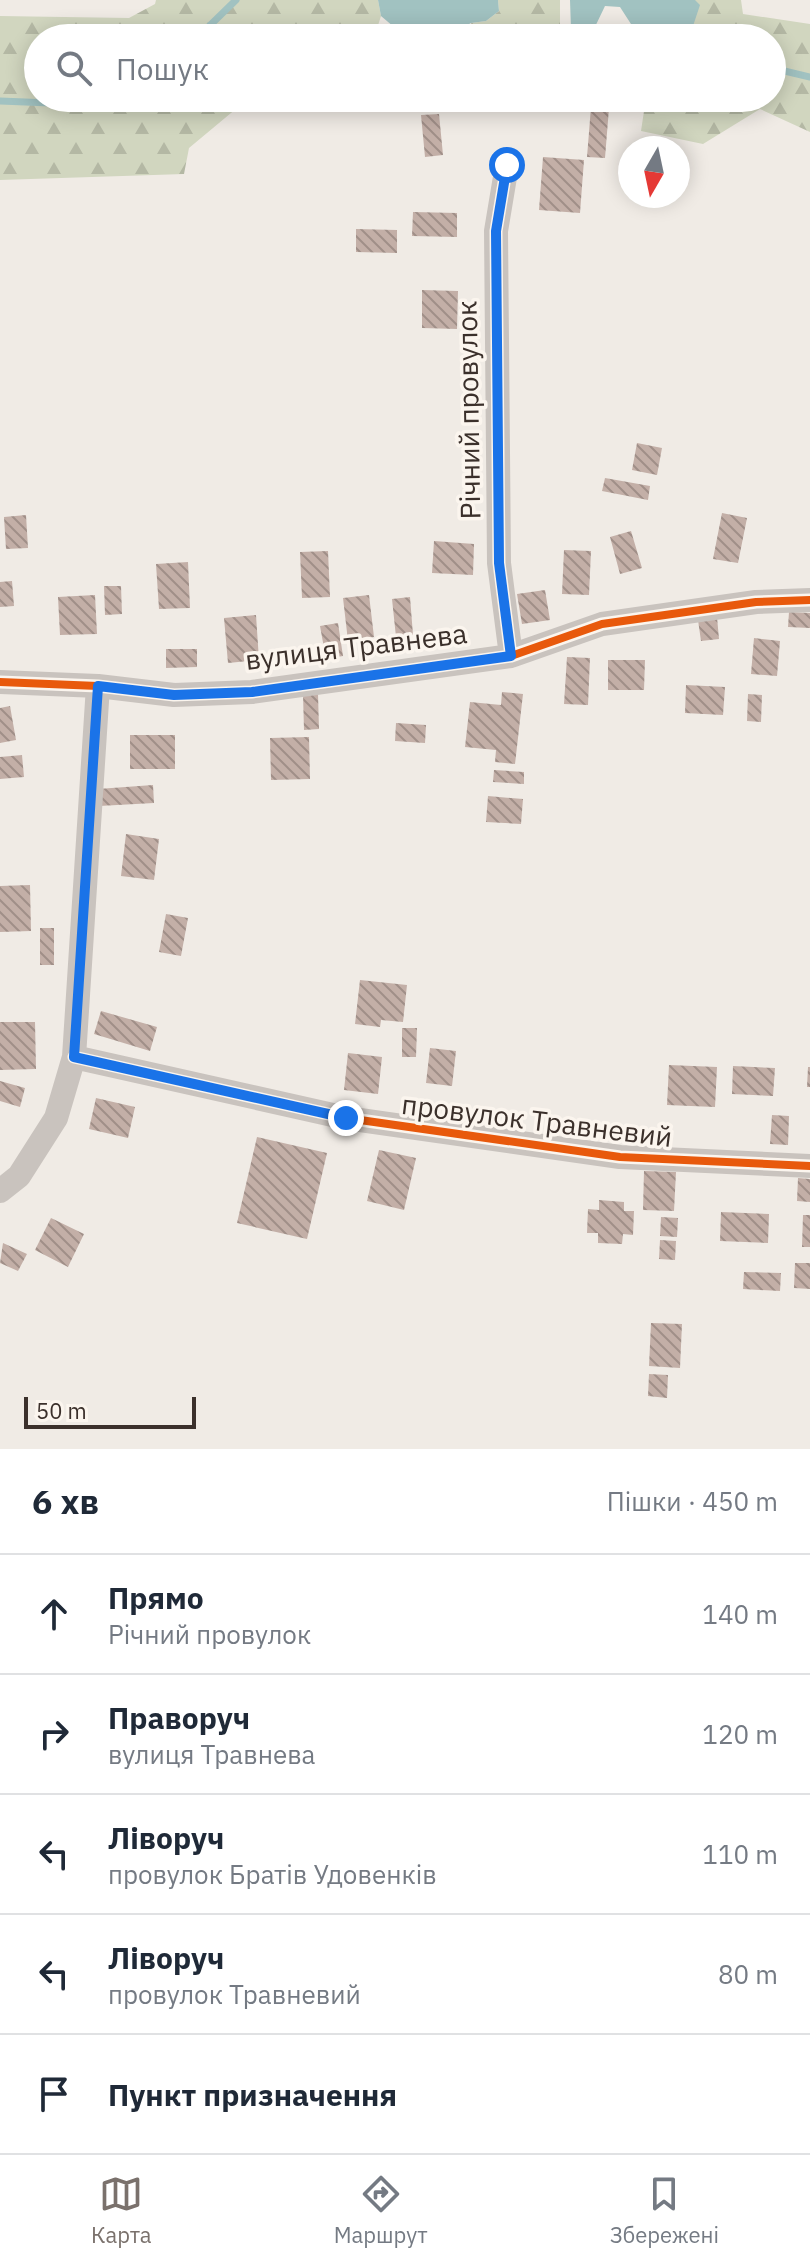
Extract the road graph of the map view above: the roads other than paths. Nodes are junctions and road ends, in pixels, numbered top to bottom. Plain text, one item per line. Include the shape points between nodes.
1 (507, 165) dead end
2 (810, 600) edge
3 (511, 656) junction
4 (0, 682) edge
5 (98, 686) junction
6 (74, 1057) junction
7 (810, 1166) edge
8 (0, 1191) edge

1 - 3 street, Річний провулок via 496,231 499,563
2 - 3 street, вулиця Травнева via 756,602 602,624
3 - 5 street, вулиця Травнева via 252,692 174,695
4 - 5 street, вулиця Травнева
5 - 6 street
6 - 7 street, провулок Травневий via 346,1118 620,1157
6 - 8 street via 56,1118 19,1176

